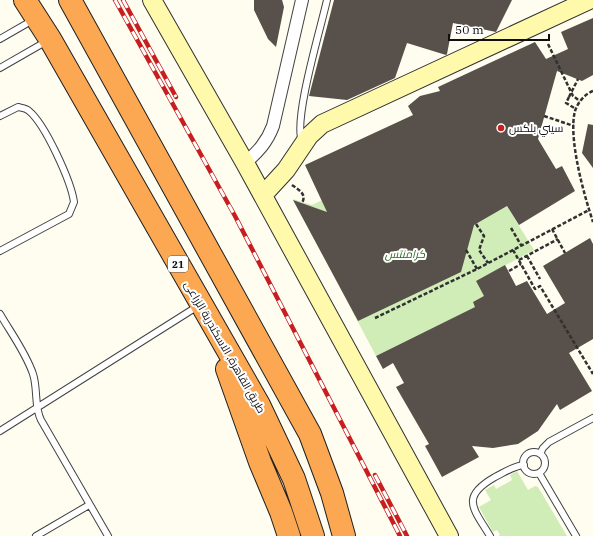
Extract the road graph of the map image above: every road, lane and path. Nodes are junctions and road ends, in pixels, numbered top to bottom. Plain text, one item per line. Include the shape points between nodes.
1 (70, 0) edge
2 (152, 0) edge
3 (302, 0) edge
4 (327, 0) edge
5 (589, 0) edge
6 (31, 9) edge
7 (593, 9) edge
8 (540, 34) junction
9 (50, 39) junction
10 (0, 40) edge
11 (0, 68) edge
12 (578, 79) dead end
13 (593, 91) edge
14 (580, 101) junction
15 (576, 109) junction
16 (0, 116) edge
17 (544, 116) dead end
18 (574, 126) junction
19 (306, 148) junction
20 (246, 163) junction
21 (287, 181) junction
22 (265, 199) junction
23 (302, 203) dead end
24 (589, 210) junction
25 (593, 222) edge
26 (476, 224) dead end
27 (511, 228) dead end
28 (552, 229) junction
29 (558, 239) junction
30 (521, 245) junction
31 (466, 250) dead end
32 (513, 250) junction
33 (0, 251) edge
34 (565, 253) dead end
35 (527, 256) junction
36 (519, 260) junction
37 (488, 263) junction
38 (521, 264) junction
39 (477, 269) junction
40 (509, 271) dead end
41 (540, 279) dead end
42 (201, 304) junction
43 (0, 314) edge
44 (375, 318) dead end
45 (214, 326) junction
46 (593, 374) edge
47 (38, 406) junction
48 (593, 418) edge
49 (0, 431) edge
50 (540, 454) junction
51 (524, 465) junction
52 (539, 474) junction
53 (89, 505) junction
54 (36, 536) edge
55 (108, 536) edge
56 (289, 536) edge
57 (313, 536) edge
58 (344, 536) edge
59 (449, 536) edge
60 (490, 536) edge
61 (576, 536) edge

1 - 58 highway via 310,434 332,492
2 - 20 street
3 - 20 street via 269,138
4 - 19 lane via 299,122
5 - 8 street
6 - 9 highway, طريق القاهرة, الاسكندرية الزراعى / 21
6 - 10 lane
7 - 8 street
8 - 14 path via 574,96
8 - 19 street via 342,123
9 - 11 lane
9 - 42 highway, طريق القاهرة, الاسكندرية الزراعى / 21
12 - 15 path, bridge via 566,103
13 - 14 path
14 - 15 path
15 - 18 path
16 - 33 lane via 18,107 31,112 56,153 74,202 69,214
17 - 18 path
18 - 24 path via 577,160
19 - 21 street
19 - 22 street
20 - 22 street
21 - 22 street
21 - 23 path via 302,193
22 - 59 street
24 - 25 path
24 - 28 path
26 - 37 path via 484,236 479,250
27 - 30 path
28 - 29 path
28 - 30 path
29 - 34 path
29 - 35 path
30 - 32 path
31 - 39 path
32 - 36 path
32 - 37 path
35 - 36 path
35 - 41 path
36 - 38 path
37 - 39 path
38 - 40 path
38 - 46 path via 535,289 540,286
39 - 44 path
42 - 45 highway, طريق القاهرة, الاسكندرية الزراعى / 21
42 - 47 lane
43 - 47 lane via 33,373
45 - 56 highway via 241,411
45 - 57 highway, طريق القاهرة, الاسكندرية الزراعى / 21 via 277,442 294,479
47 - 49 lane
47 - 53 lane via 40,420
48 - 50 lane via 549,442
50 - 51 lane via 528,454
50 - 52 lane via 545,464
51 - 52 lane via 527,472
51 - 60 lane via 512,467 481,484 474,495 473,508
52 - 61 lane
53 - 54 lane
53 - 55 lane

